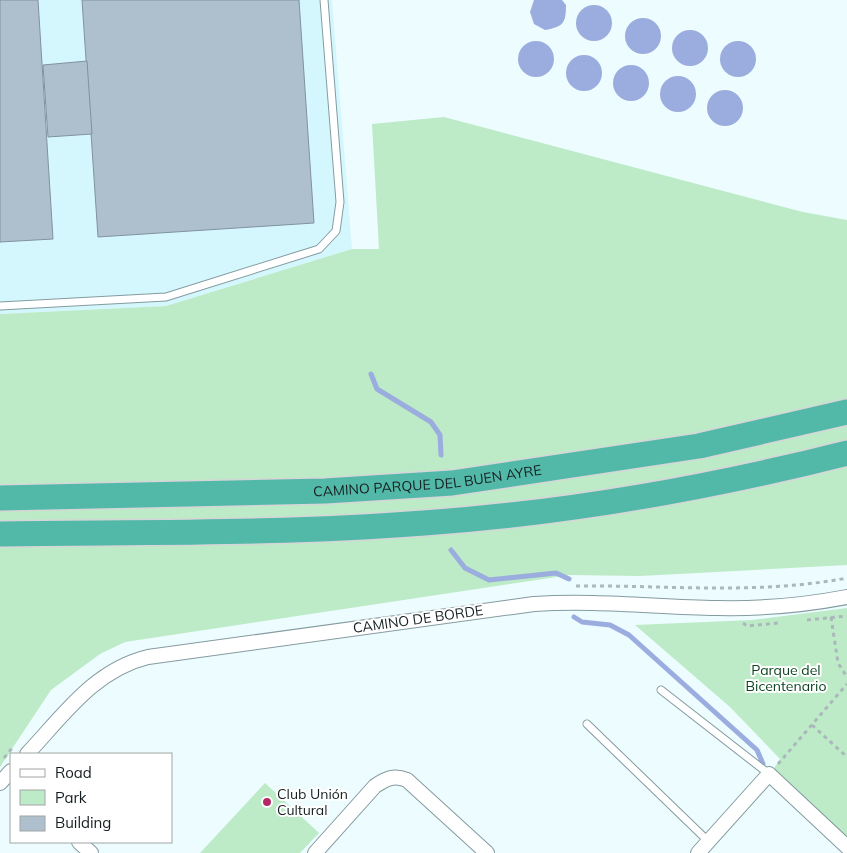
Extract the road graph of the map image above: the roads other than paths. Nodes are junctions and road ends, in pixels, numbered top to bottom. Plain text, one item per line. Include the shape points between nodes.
1 (324, 0) edge
2 (0, 306) edge
3 (847, 412) edge
4 (847, 454) edge
5 (0, 498) edge
6 (0, 534) edge
7 (847, 597) edge
8 (661, 690) dead end
9 (587, 724) dead end
10 (27, 753) edge
11 (770, 774) junction
12 (708, 841) junction
13 (79, 843) edge
14 (847, 847) edge
15 (91, 853) edge
16 (315, 853) edge
17 (487, 853) edge
18 (698, 853) edge

1 - 2 lane via 340,202 336,231 319,249 166,296
3 - 5 highway, CAMINO PARQUE DEL BUEN AYRE via 699,446 452,484 325,491
4 - 6 highway via 663,493 471,519 319,529
7 - 10 street, CAMINO DE BORDE via 773,606 718,608 564,602 534,604 148,657 117,668 100,679
8 - 11 lane
9 - 12 lane
11 - 12 street
11 - 14 street
12 - 18 street
13 - 15 street
16 - 17 street via 375,786 386,778 397,776 407,780

